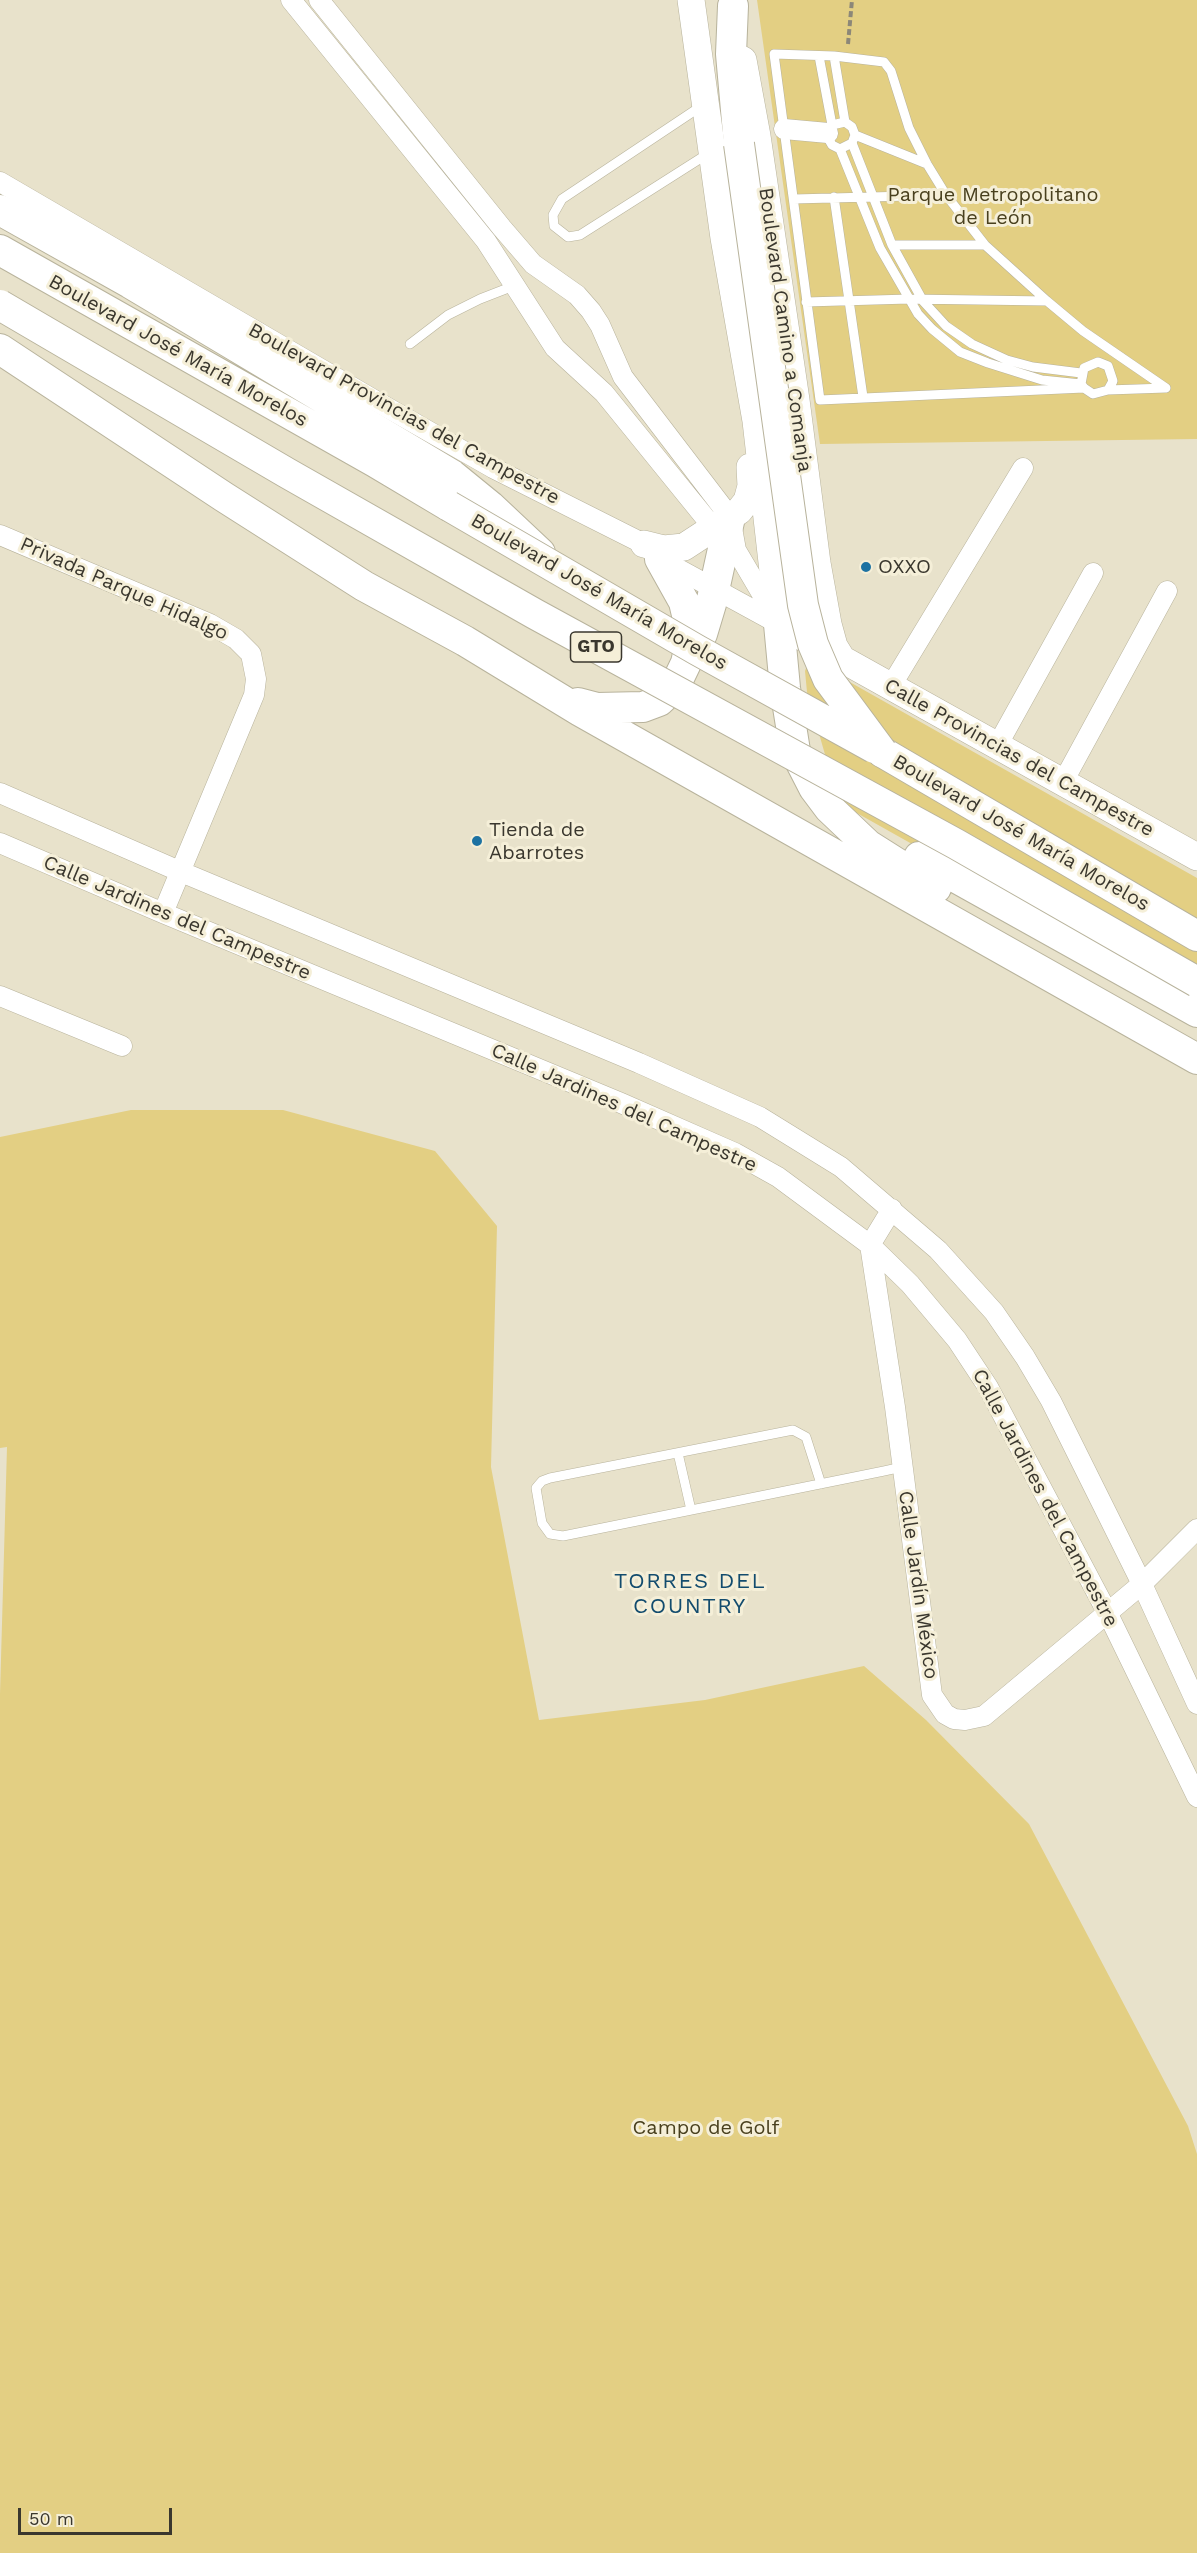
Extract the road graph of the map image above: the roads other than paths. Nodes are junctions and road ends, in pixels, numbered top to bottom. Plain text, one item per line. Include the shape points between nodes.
1 (291, 0) edge
2 (319, 0) edge
3 (691, 0) edge
4 (733, 3) edge
5 (819, 56) junction
6 (834, 56) junction
7 (705, 104) junction
8 (845, 122) junction
9 (784, 129) junction
10 (830, 129) junction
11 (853, 139) junction
12 (726, 148) junction
13 (840, 149) junction
14 (927, 164) junction
15 (0, 182) edge
16 (946, 195) junction
17 (860, 196) junction
18 (834, 197) junction
19 (872, 198) junction
20 (794, 199) junction
21 (0, 210) edge
22 (985, 244) junction
23 (892, 245) junction
24 (0, 250) edge
25 (554, 279) junction
26 (516, 285) junction
27 (909, 299) junction
28 (923, 300) junction
29 (849, 301) junction
30 (1047, 301) junction
31 (806, 302) junction
32 (529, 304) junction
33 (0, 305) edge
34 (410, 344) dead end
35 (1102, 344) junction
36 (0, 349) edge
37 (610, 352) junction
38 (1098, 362) junction
39 (581, 372) junction
40 (1082, 382) junction
41 (1108, 390) junction
42 (863, 397) junction
43 (756, 421) junction
44 (1023, 468) dead end
45 (0, 535) edge
46 (726, 535) junction
47 (652, 551) junction
48 (1093, 573) dead end
49 (568, 575) junction
50 (715, 590) junction
51 (1167, 591) dead end
52 (779, 624) junction
53 (842, 659) junction
54 (686, 663) junction
55 (891, 686) junction
56 (550, 692) junction
57 (997, 746) junction
58 (882, 752) junction
59 (1063, 782) junction
60 (0, 793) edge
61 (829, 808) junction
62 (0, 843) edge
63 (1197, 857) edge
64 (179, 871) junction
65 (163, 913) junction
66 (1184, 922) edge
67 (1197, 936) edge
68 (1197, 982) edge
69 (0, 996) edge
70 (1197, 1012) edge
71 (1197, 1042) edge
72 (122, 1046) dead end
73 (1197, 1059) edge
74 (892, 1209) junction
75 (870, 1245) junction
76 (678, 1453) junction
77 (902, 1467) junction
78 (821, 1484) junction
79 (691, 1510) junction
80 (1197, 1529) edge
81 (1142, 1584) junction
82 (1108, 1614) junction
83 (1197, 1704) edge
84 (1197, 1797) edge

1 - 26 street via 486,241
2 - 25 street via 502,228 533,264
3 - 7 street
4 - 12 main road
4 - 53 street, Boulevard Camino a Comanja via 757,136 817,563 828,624
5 - 6 lane
5 - 9 lane via 774,54
5 - 10 lane
6 - 8 lane
6 - 14 lane via 884,62
7 - 12 street
7 - 12 lane via 562,199 553,215 554,226 568,237 580,235
8 - 10 lane
8 - 11 lane via 852,127
9 - 10 street
9 - 20 lane
10 - 13 lane via 829,142
11 - 13 lane
11 - 14 lane
11 - 19 lane
12 - 43 street via 724,238
12 - 58 main road, bridge via 813,644 828,679
13 - 17 lane
14 - 16 lane
15 - 47 street, Boulevard Provincias del Campestre via 493,468
16 - 19 lane
16 - 22 lane
17 - 18 lane
17 - 19 lane
17 - 27 lane via 880,248
18 - 20 lane
18 - 29 lane
19 - 23 lane
20 - 31 lane
21 - 49 main road, bridge via 452,475
22 - 23 lane
22 - 30 lane
23 - 28 lane
24 - 49 main road, Boulevard José María Morelos / GTO, bridge
25 - 32 street via 536,286
25 - 37 street via 591,311
26 - 32 street
26 - 34 lane via 448,315
27 - 28 lane
27 - 29 lane
27 - 40 lane via 918,314 960,352 1042,380
28 - 30 lane
28 - 40 lane via 946,326 972,344
29 - 31 lane
29 - 42 lane
30 - 35 lane
31 - 42 lane via 820,400
32 - 39 street via 548,338
33 - 68 main road, Boulevard José María Morelos / GTO, bridge via 535,614 956,844
35 - 38 lane
35 - 41 lane via 1166,388
36 - 56 main road via 364,586
37 - 39 street via 600,368
37 - 46 street
38 - 40 lane via 1088,365
38 - 41 lane via 1111,370 1113,381
39 - 46 street via 604,393
40 - 41 lane via 1093,394
40 - 42 lane
43 - 46 street via 751,486 747,501
43 - 52 street
44 - 55 street
45 - 64 street, Privada Parque Hidalgo via 210,624 236,639 250,654 256,679 254,695
46 - 47 street
46 - 50 main road
46 - 52 street
47 - 50 street, Boulevard Provincias del Campestre
47 - 54 main road via 677,587 689,619 692,636
48 - 57 street
49 - 58 main road, Boulevard José María Morelos / GTO, bridge
50 - 52 street, Boulevard Provincias del Campestre
50 - 54 main road via 702,634
51 - 59 street
52 - 53 street, Boulevard Provincias del Campestre
52 - 61 main road via 795,751 813,788
53 - 55 street, Calle Provincias del Campestre
54 - 56 main road via 675,686 659,701 643,707 585,706
55 - 57 street, Calle Provincias del Campestre
56 - 73 main road
57 - 59 street, Calle Provincias del Campestre
58 - 66 main road, Boulevard José María Morelos / GTO
59 - 63 street, Calle Provincias del Campestre
60 - 64 street
61 - 70 main road
61 - 71 main road via 868,845 895,863
62 - 65 street, Calle Jardines del Campestre
64 - 65 street, Privada Parque Hidalgo
64 - 74 street via 760,1117 841,1167
65 - 75 street, Calle Jardines del Campestre via 735,1153 778,1177
66 - 67 main road, Boulevard José María Morelos / GTO
69 - 72 street
74 - 75 street
74 - 81 street via 938,1250 994,1312 1025,1357
75 - 77 street, Calle Jardín México
75 - 82 street, Calle Jardines del Campestre via 910,1284 950,1332 988,1387
76 - 78 lane via 793,1431 806,1437
76 - 79 lane
76 - 79 lane via 543,1481 536,1488 542,1523 550,1534 563,1536
77 - 78 lane
77 - 82 street, Calle Jardín México via 932,1695 945,1714 965,1720 984,1716
78 - 79 lane
80 - 81 street, Calle Jardín México
81 - 82 street, Calle Jardín México
81 - 83 street
82 - 84 street, Calle Jardines del Campestre

